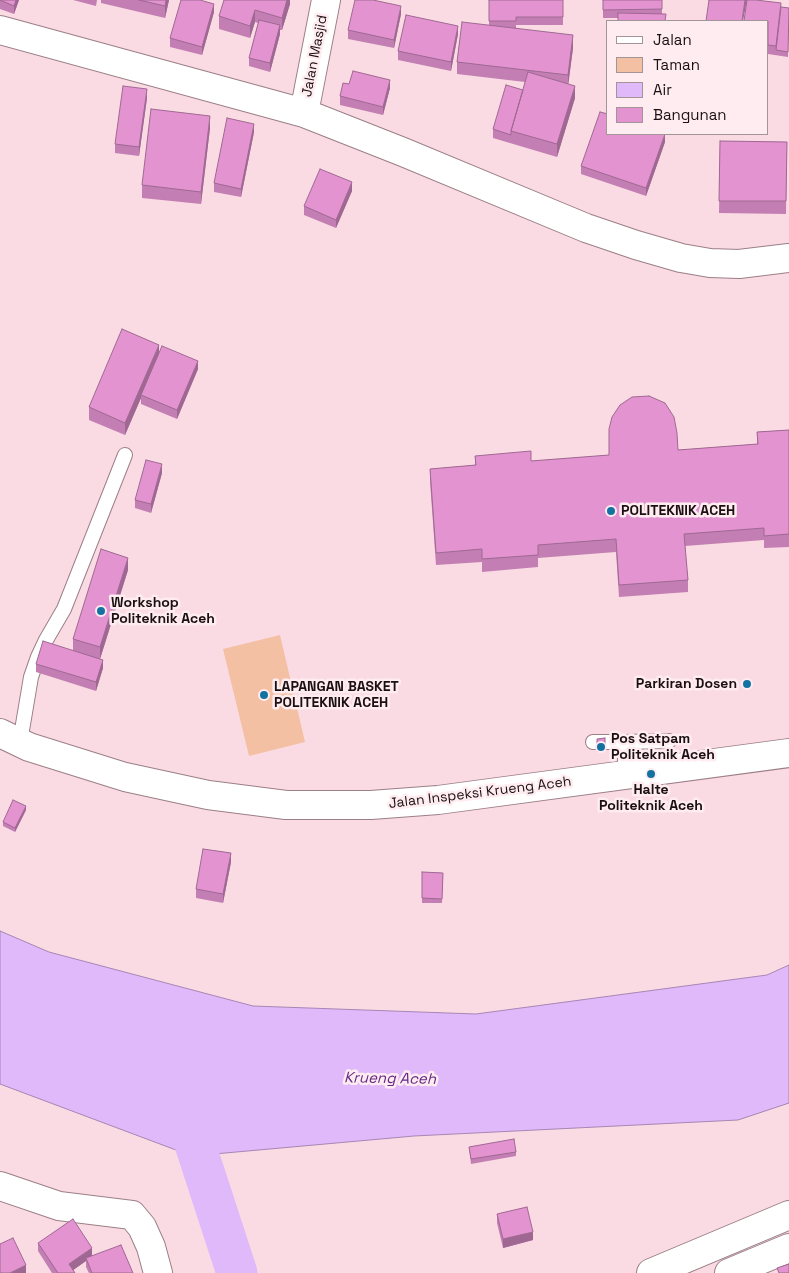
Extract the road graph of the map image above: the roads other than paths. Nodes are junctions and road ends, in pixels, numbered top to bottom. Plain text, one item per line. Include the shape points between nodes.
1 (326, 0) edge
2 (0, 30) edge
3 (304, 113) junction
4 (789, 258) edge
5 (125, 455) dead end
6 (10, 737) edge
7 (669, 741) dead end
8 (593, 742) dead end
9 (624, 742) junction
10 (789, 753) edge
11 (626, 775) junction
12 (0, 1186) edge
13 (789, 1215) edge
14 (747, 1232) junction
15 (789, 1248) edge
16 (756, 1267) edge
17 (158, 1273) edge
18 (651, 1273) edge
19 (729, 1273) edge

1 - 3 main road, Jalan Masjid
2 - 3 main road
3 - 4 main road via 586,228 636,245 710,263 739,264
5 - 6 lane via 64,609 38,657
6 - 11 main road, Jalan Inspeksi Krueng Aceh via 29,747 125,778 208,795 286,805 371,805 438,800
7 - 9 lane
8 - 9 lane
9 - 11 lane
10 - 11 main road, Jalan Inspeksi Krueng Aceh
12 - 17 main road via 59,1206 132,1215 152,1247
13 - 14 main road
14 - 16 main road
14 - 18 main road
15 - 16 main road
16 - 19 main road

